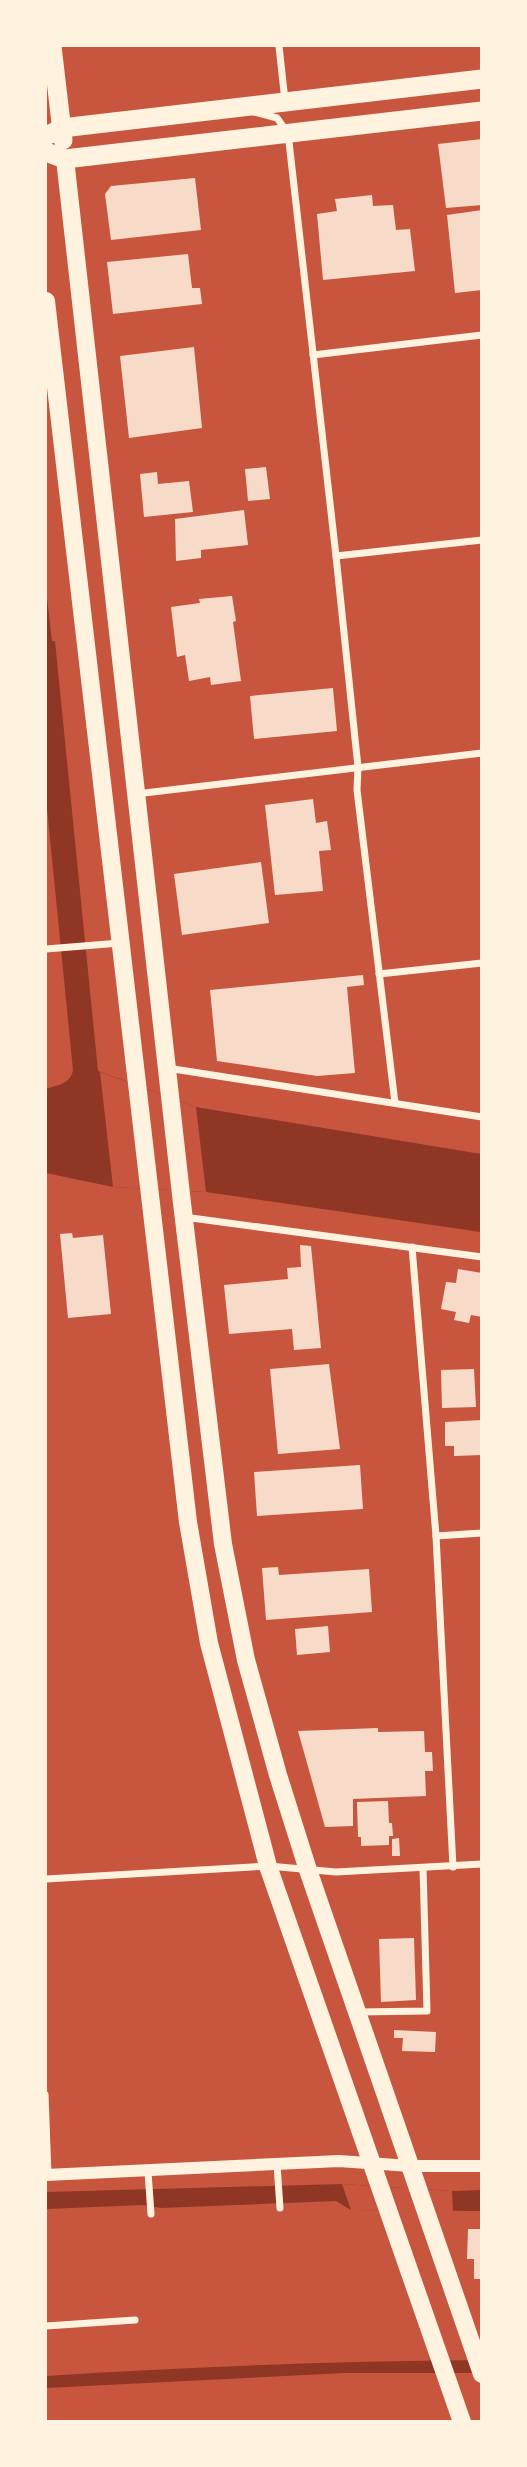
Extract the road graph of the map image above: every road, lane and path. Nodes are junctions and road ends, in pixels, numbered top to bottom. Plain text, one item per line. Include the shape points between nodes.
1 (52, 46) edge
2 (279, 46) edge
3 (481, 79) edge
4 (285, 102) junction
5 (236, 107) junction
6 (481, 111) edge
7 (54, 132) edge
8 (288, 133) junction
9 (46, 152) edge
10 (65, 159) junction
11 (46, 301) edge
12 (481, 335) edge
13 (313, 355) junction
14 (481, 540) edge
15 (336, 556) junction
16 (481, 753) edge
17 (358, 767) junction
18 (135, 794) junction
19 (120, 943) junction
20 (46, 949) edge
21 (481, 963) edge
22 (379, 974) junction
23 (168, 1077) junction
24 (396, 1103) junction
25 (481, 1117) edge
26 (183, 1210) junction
27 (412, 1247) junction
28 (481, 1257) edge
29 (481, 1533) edge
30 (436, 1536) junction
31 (481, 1864) edge
32 (268, 1866) junction
33 (453, 1867) junction
34 (423, 1868) junction
35 (308, 1870) junction
36 (46, 1879) edge
37 (357, 2012) junction
38 (46, 2094) edge
39 (277, 2164) junction
40 (373, 2165) junction
41 (481, 2166) edge
42 (148, 2172) junction
43 (413, 2173) junction
44 (47, 2175) edge
45 (280, 2208) dead end
46 (151, 2214) dead end
47 (135, 2320) dead end
48 (46, 2326) edge
49 (481, 2374) edge
50 (462, 2421) edge

1 - 7 highway
2 - 4 street
3 - 4 highway
4 - 5 highway
5 - 7 highway
5 - 8 street via 277,118
6 - 8 highway
7 - 10 highway
8 - 10 highway
8 - 13 street
9 - 10 highway
10 - 18 main road
11 - 19 main road
12 - 13 street
13 - 15 street
14 - 15 street
15 - 17 street
16 - 17 street
17 - 18 street
17 - 22 street
18 - 23 main road
19 - 20 street
19 - 32 main road via 188,1522 209,1643
21 - 22 street
22 - 24 street
23 - 24 street
23 - 26 main road
24 - 25 street
26 - 27 street
26 - 35 main road via 223,1544 246,1660
27 - 28 street
27 - 30 street
29 - 30 street
30 - 33 street
31 - 33 street
32 - 35 street
32 - 36 street
32 - 40 main road
33 - 34 street
34 - 35 street
34 - 37 street via 428,2011
35 - 37 main road
37 - 43 main road
38 - 44 lane
39 - 40 street via 339,2161
39 - 42 street
39 - 45 street
40 - 43 street
40 - 50 main road
41 - 43 street
42 - 44 street
42 - 46 street
43 - 49 main road
47 - 48 street

